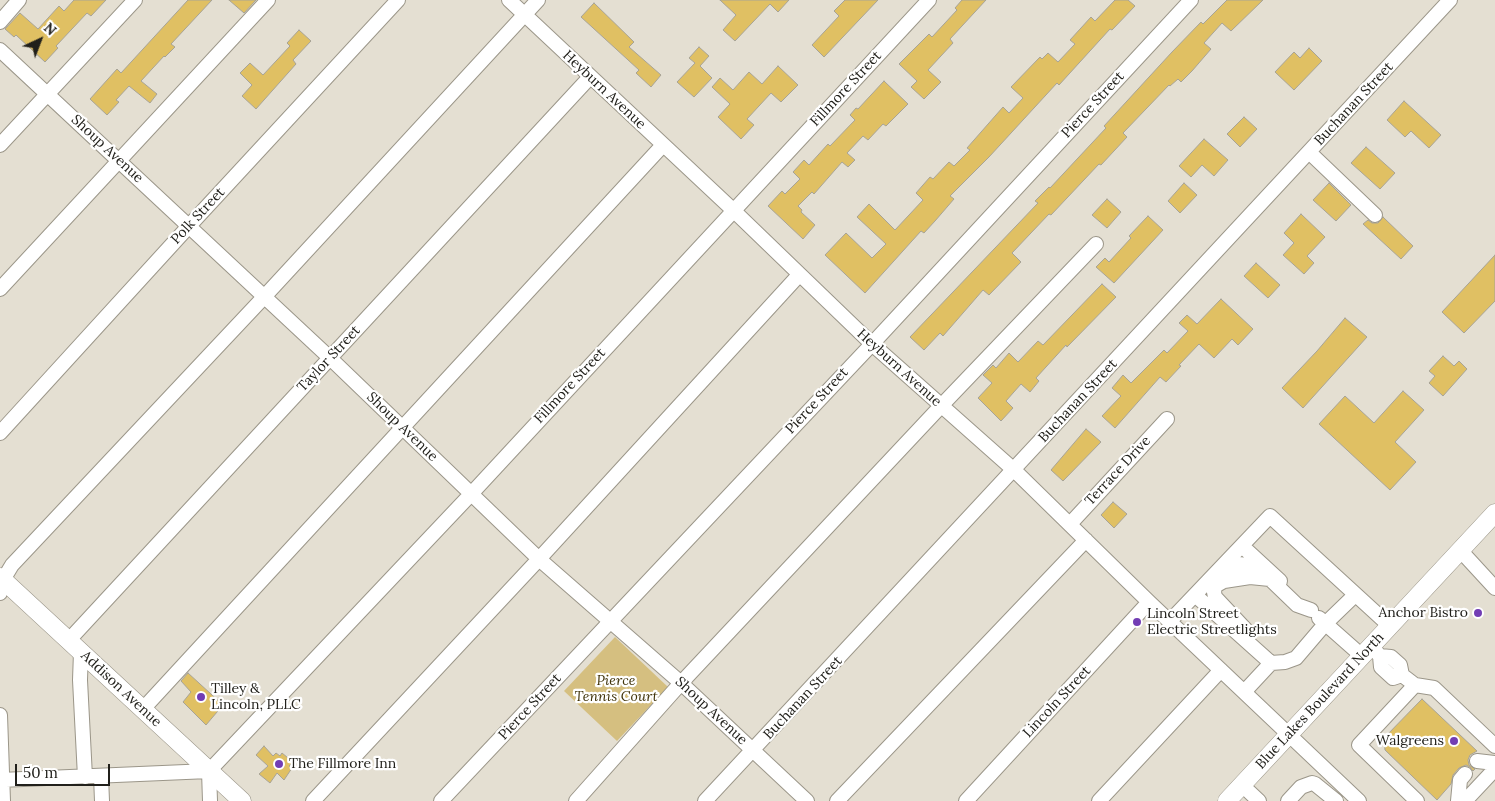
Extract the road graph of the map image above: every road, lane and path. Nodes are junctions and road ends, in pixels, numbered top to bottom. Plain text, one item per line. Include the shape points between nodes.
1 (19, 0) edge
2 (135, 0) edge
3 (268, 0) edge
4 (398, 0) edge
5 (509, 0) edge
6 (538, 0) edge
7 (929, 0) edge
8 (1191, 0) edge
9 (1450, 0) edge
10 (524, 14) junction
11 (0, 22) edge
12 (0, 50) edge
13 (590, 77) junction
14 (47, 92) junction
15 (0, 145) edge
16 (663, 145) junction
17 (1309, 152) junction
18 (119, 160) junction
19 (733, 210) junction
20 (1375, 215) dead end
21 (188, 226) junction
22 (1096, 244) dead end
23 (799, 275) junction
24 (0, 289) edge
25 (264, 297) junction
26 (872, 344) junction
27 (330, 358) junction
28 (941, 406) junction
29 (1166, 419) dead end
30 (403, 428) junction
31 (0, 433) edge
32 (1014, 470) junction
33 (472, 493) junction
34 (1495, 513) edge
35 (1070, 524) junction
36 (1086, 540) junction
37 (1242, 546) junction
38 (1460, 550) junction
39 (539, 559) junction
40 (1, 583) edge
41 (1495, 588) edge
42 (1195, 595) junction
43 (1355, 595) junction
44 (1148, 602) junction
45 (1311, 610) junction
46 (611, 621) junction
47 (1169, 622) junction
48 (1325, 624) junction
49 (1390, 626) junction
50 (75, 646) junction
51 (1258, 651) junction
52 (1371, 652) junction
53 (1271, 663) junction
54 (1220, 670) junction
55 (680, 683) junction
56 (1415, 685) junction
57 (1244, 692) junction
58 (143, 709) junction
59 (0, 715) edge
60 (1289, 736) junction
61 (1495, 746) edge
62 (753, 751) junction
63 (1477, 761) dead end
64 (1495, 763) edge
65 (1495, 769) edge
66 (209, 771) junction
67 (1465, 774) dead end
68 (101, 776) junction
69 (85, 777) junction
70 (1, 780) edge
71 (1242, 785) junction
72 (3, 801) edge
73 (102, 801) edge
74 (210, 801) edge
75 (242, 801) edge
76 (313, 801) edge
77 (441, 801) edge
78 (576, 801) edge
79 (705, 801) edge
80 (806, 801) edge
81 (838, 801) edge
82 (966, 801) edge
83 (1099, 801) edge
84 (1227, 801) edge
85 (1259, 801) edge
86 (1288, 801) edge
87 (1336, 801) edge
88 (1358, 801) edge
89 (1417, 801) edge
90 (1458, 801) edge
91 (1466, 801) edge

1 - 11 street
2 - 14 street
3 - 18 street
4 - 21 street, Polk Street
5 - 10 street, Heyburn Avenue
6 - 10 street
7 - 19 street, Fillmore Street
8 - 26 street, Pierce Street
9 - 17 street, Buchanan Street
10 - 13 street, Heyburn Avenue
10 - 25 street
12 - 14 street, Shoup Avenue
13 - 16 street, Heyburn Avenue
13 - 27 street, Taylor Street
14 - 15 street
14 - 18 street, Shoup Avenue
16 - 19 street, Heyburn Avenue
16 - 30 street
17 - 20 street
17 - 32 street, Buchanan Street
18 - 21 street, Shoup Avenue
18 - 24 street
19 - 23 street, Heyburn Avenue
19 - 33 street, Fillmore Street
21 - 25 street, Shoup Avenue
21 - 31 street, Polk Street
22 - 28 street
23 - 26 street, Heyburn Avenue
23 - 39 street
25 - 27 street, Shoup Avenue
25 - 40 street via 12,565
26 - 28 street, Heyburn Avenue
26 - 46 street, Pierce Street
27 - 30 street, Shoup Avenue
27 - 50 street, Taylor Street
28 - 32 street, Heyburn Avenue
28 - 55 street
29 - 35 street, Terrace Drive
30 - 33 street, Shoup Avenue
30 - 58 street
32 - 35 street, Heyburn Avenue
32 - 62 street, Buchanan Street
33 - 39 street, Shoup Avenue
33 - 66 street, Fillmore Street
34 - 38 main road, Blue Lakes Boulevard North
35 - 36 street, Heyburn Avenue
36 - 44 street, Heyburn Avenue
36 - 81 street
37 - 42 street
37 - 43 street via 1270,516
37 - 45 street
38 - 41 street
38 - 49 main road, Blue Lakes Boulevard North
39 - 46 street, Shoup Avenue
39 - 76 street
40 - 50 main road, Addison Avenue
42 - 47 street
42 - 51 street
43 - 48 street
43 - 49 street
44 - 47 street, Heyburn Avenue
44 - 82 street, Lincoln Street
45 - 48 street
45 - 51 street via 1297,605 1270,579 1250,577 1224,581 1215,586 1215,597 1252,636
46 - 55 street, Shoup Avenue
46 - 77 street, Pierce Street
47 - 54 street, Heyburn Avenue
48 - 52 street
48 - 53 street via 1296,658
49 - 52 main road, Blue Lakes Boulevard North
50 - 58 main road, Addison Avenue
50 - 69 street
51 - 53 street
52 - 56 street via 1391,657 1400,666 1402,675
52 - 60 main road, Blue Lakes Boulevard North
53 - 57 street
54 - 57 street, Heyburn Avenue
54 - 83 street
55 - 62 street, Shoup Avenue
55 - 78 street
56 - 61 street via 1434,688
56 - 89 street via 1359,745
57 - 60 street, Heyburn Avenue
58 - 66 main road, Addison Avenue
59 - 70 street
60 - 71 main road, Blue Lakes Boulevard North
60 - 88 street, Heyburn Avenue
62 - 79 street, Buchanan Street
62 - 80 street, Shoup Avenue
63 - 64 street
65 - 91 street
66 - 68 street
66 - 74 street
66 - 75 main road, Addison Avenue
67 - 90 street via 1460,780
68 - 69 street
68 - 73 street
69 - 70 street
70 - 72 street
71 - 84 main road, Blue Lakes Boulevard North
71 - 85 street
86 - 87 street via 1301,787 1312,783

